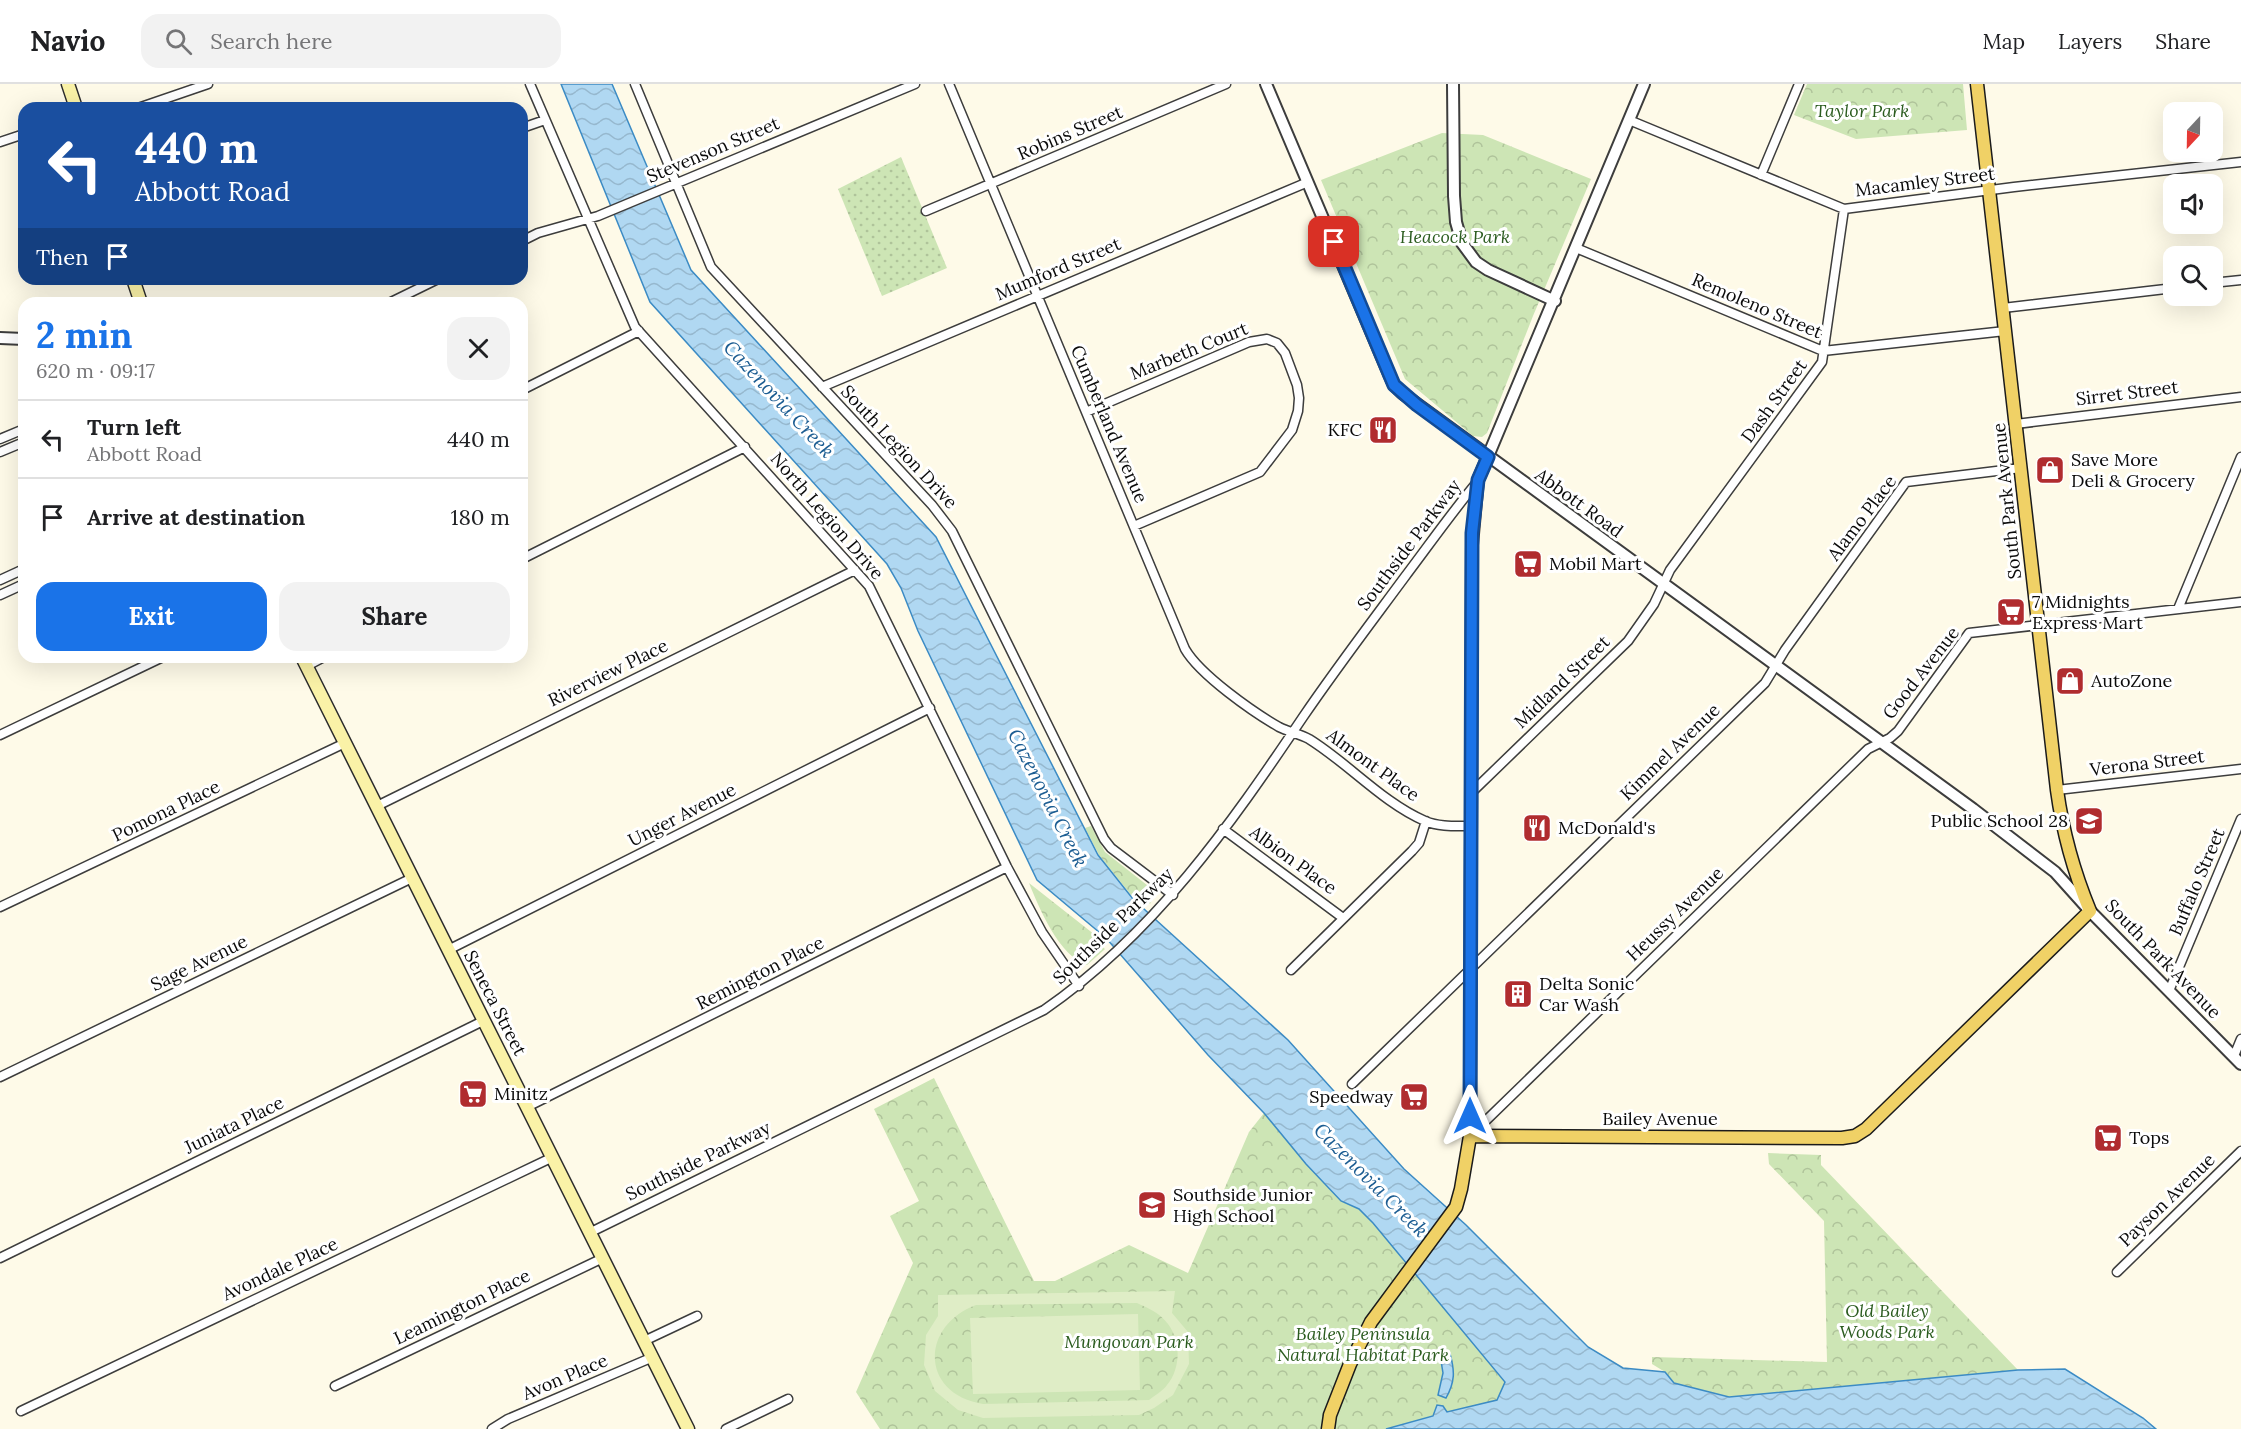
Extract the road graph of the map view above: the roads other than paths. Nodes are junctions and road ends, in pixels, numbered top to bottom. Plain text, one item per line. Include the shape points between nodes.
1 (68, 84) edge
2 (208, 84) edge
3 (530, 84) edge
4 (635, 84) edge
5 (915, 84) edge
6 (949, 84) edge
7 (1226, 84) edge
8 (1266, 84) edge
9 (1453, 84) edge
10 (1644, 84) edge
11 (1798, 84) edge
12 (1977, 84) edge
13 (74, 102) edge
14 (156, 102) edge
15 (545, 120) junction
16 (1629, 120) junction
17 (528, 126) edge
18 (18, 136) edge
19 (0, 142) edge
20 (2241, 162) edge
21 (1761, 174) junction
22 (1308, 182) junction
23 (992, 184) junction
24 (673, 185) junction
25 (1988, 190) junction
26 (1844, 209) junction
27 (927, 212) dead end
28 (588, 220) junction
29 (528, 238) edge
30 (1576, 248) junction
31 (2241, 280) edge
32 (2223, 282) edge
33 (426, 285) edge
34 (2163, 289) edge
35 (1037, 296) junction
36 (401, 297) edge
37 (1554, 301) junction
38 (2002, 308) junction
39 (639, 331) junction
40 (2005, 331) junction
41 (0, 338) edge
42 (18, 339) edge
43 (1823, 351) junction
44 (528, 387) edge
45 (822, 387) junction
46 (2241, 397) edge
47 (1086, 412) junction
48 (2016, 424) junction
49 (18, 432) edge
50 (0, 439) edge
51 (18, 444) edge
52 (745, 447) junction
53 (0, 452) edge
54 (1488, 457) junction
55 (2241, 457) edge
56 (2021, 468) junction
57 (1478, 480) junction
58 (1134, 526) junction
59 (528, 556) edge
60 (855, 570) junction
61 (18, 572) edge
62 (0, 580) edge
63 (1663, 585) junction
64 (18, 587) edge
65 (0, 595) edge
66 (2241, 602) edge
67 (2178, 609) junction
68 (2039, 625) junction
69 (150, 663) edge
70 (305, 663) edge
71 (1776, 667) junction
72 (930, 708) junction
73 (1293, 733) junction
74 (0, 735) edge
75 (1880, 742) junction
76 (345, 743) junction
77 (2241, 769) edge
78 (2057, 790) junction
79 (1470, 794) junction
80 (377, 806) junction
81 (2241, 819) edge
82 (1426, 821) junction
83 (1470, 826) junction
84 (1223, 830) junction
85 (1007, 867) junction
86 (412, 878) junction
87 (1173, 895) junction
88 (0, 907) edge
89 (2090, 911) junction
90 (1343, 918) junction
91 (448, 950) junction
92 (1470, 969) junction
93 (1291, 970) dead end
94 (1079, 986) junction
95 (2169, 991) junction
96 (483, 1021) junction
97 (2241, 1039) edge
98 (2237, 1060) edge
99 (0, 1077) edge
100 (1352, 1084) dead end
101 (527, 1107) junction
102 (1470, 1136) junction
103 (2241, 1151) edge
104 (553, 1157) junction
105 (589, 1233) junction
106 (0, 1258) edge
107 (603, 1258) junction
108 (2116, 1272) dead end
109 (697, 1316) dead end
110 (644, 1341) junction
111 (652, 1357) junction
112 (335, 1386) dead end
113 (788, 1399) dead end
114 (21, 1411) dead end
115 (492, 1429) edge
116 (688, 1429) edge
117 (726, 1429) edge
118 (1328, 1429) edge

1 - 13 main road
2 - 14 street
3 - 15 street, North Legion Drive
4 - 24 street, South Legion Drive
5 - 24 street, Stevenson Street
6 - 23 street, Cumberland Avenue
7 - 23 street, Robins Street
8 - 22 street, Abbott Road
9 - 37 street via 1454,196 1462,243 1476,262 1488,270
10 - 16 street
11 - 21 street
12 - 25 main road, South Park Avenue
15 - 17 street
15 - 28 street, North Legion Drive
16 - 21 street, Macamley Street
16 - 30 street
18 - 19 street
20 - 25 street, Macamley Street
21 - 26 street, Macamley Street
22 - 35 street, Mumford Street
22 - 54 street, Abbott Road via 1394,385
23 - 27 street, Robins Street
23 - 35 street, Cumberland Avenue
24 - 28 street, Stevenson Street
24 - 45 street, South Legion Drive via 711,267
25 - 26 street, Macamley Street
25 - 38 main road, South Park Avenue
26 - 43 street, Dash Street
28 - 29 street, Stevenson Street
28 - 39 street, North Legion Drive
30 - 37 street
30 - 43 street, Remoleno Street
31 - 32 street
33 - 36 street
34 - 38 street
35 - 45 street, Mumford Street
35 - 47 street, Cumberland Avenue
37 - 54 street
38 - 40 main road, South Park Avenue
39 - 44 street
39 - 52 street, North Legion Drive
40 - 43 street, Remoleno Street
40 - 48 main road, South Park Avenue
41 - 42 street
43 - 63 street, Dash Street via 1822,362 1670,570
45 - 87 street, South Legion Drive via 945,520 1104,839
46 - 48 street, Sirret Street
47 - 58 street, Cumberland Avenue
47 - 58 street, Marbeth Court via 1249,342 1267,339 1285,353 1297,385 1298,411 1292,430 1260,472
48 - 56 main road, South Park Avenue
49 - 50 street
51 - 53 street
52 - 59 street
52 - 60 street, North Legion Drive
54 - 57 street
54 - 63 street, Abbott Road
55 - 67 street
56 - 68 main road, South Park Avenue
56 - 71 street, Alamo Place via 1906,482
57 - 73 street, Southside Parkway
57 - 79 street via 1472,544
58 - 73 street, Cumberland Avenue via 1192,660 1234,696
60 - 72 street, North Legion Drive via 869,586
60 - 80 street, Riverview Place
61 - 62 street
63 - 71 street, Abbott Road
63 - 79 street, Midland Street via 1628,641
64 - 65 street
66 - 67 street, Good Avenue
67 - 68 street, Good Avenue
68 - 75 street, Good Avenue via 1969,633 1898,731
68 - 78 main road, South Park Avenue
69 - 74 street
70 - 76 main road, Seneca Street
71 - 75 street, Abbott Road
71 - 92 street, Kimmel Avenue via 1766,683
72 - 85 street, North Legion Drive
72 - 91 street, Unger Avenue
73 - 82 street, Almont Place via 1308,739 1402,808
73 - 84 street, Southside Parkway
75 - 89 street, Abbott Road via 2055,872
75 - 102 street, Heussy Avenue via 1868,749
76 - 80 main road, Seneca Street
76 - 88 street, Pomona Place
77 - 78 street, Verona Street
78 - 89 main road, South Park Avenue via 2067,848
79 - 83 street
80 - 86 main road, Seneca Street
81 - 95 street, Buffalo Street
82 - 83 street, Almont Place
82 - 90 street via 1419,843
83 - 92 street
84 - 87 street, Southside Parkway
84 - 90 street, Albion Place
85 - 94 street, North Legion Drive via 1042,932
85 - 101 street, Remington Place
86 - 91 main road, Seneca Street
86 - 99 street, Sage Avenue
87 - 94 street, Southside Parkway
89 - 95 street, South Park Avenue
89 - 102 main road, Bailey Avenue via 1855,1136
90 - 93 street
91 - 96 main road, Seneca Street
92 - 100 street, Kimmel Avenue
92 - 102 street
94 - 105 street, Southside Parkway via 1044,1011
95 - 98 street, South Park Avenue
96 - 101 main road, Seneca Street
96 - 106 street, Juniata Place
97 - 98 street
101 - 104 main road, Seneca Street
102 - 118 main road via 1456,1207 1371,1322 1350,1364
103 - 108 street, Payson Avenue
104 - 105 main road, Seneca Street
104 - 114 street, Avondale Place
105 - 107 main road, Seneca Street
107 - 110 main road, Seneca Street
107 - 112 street, Leamington Place
109 - 110 street
110 - 111 main road, Seneca Street
111 - 115 street, Avon Place
111 - 116 main road, Seneca Street
113 - 117 street

